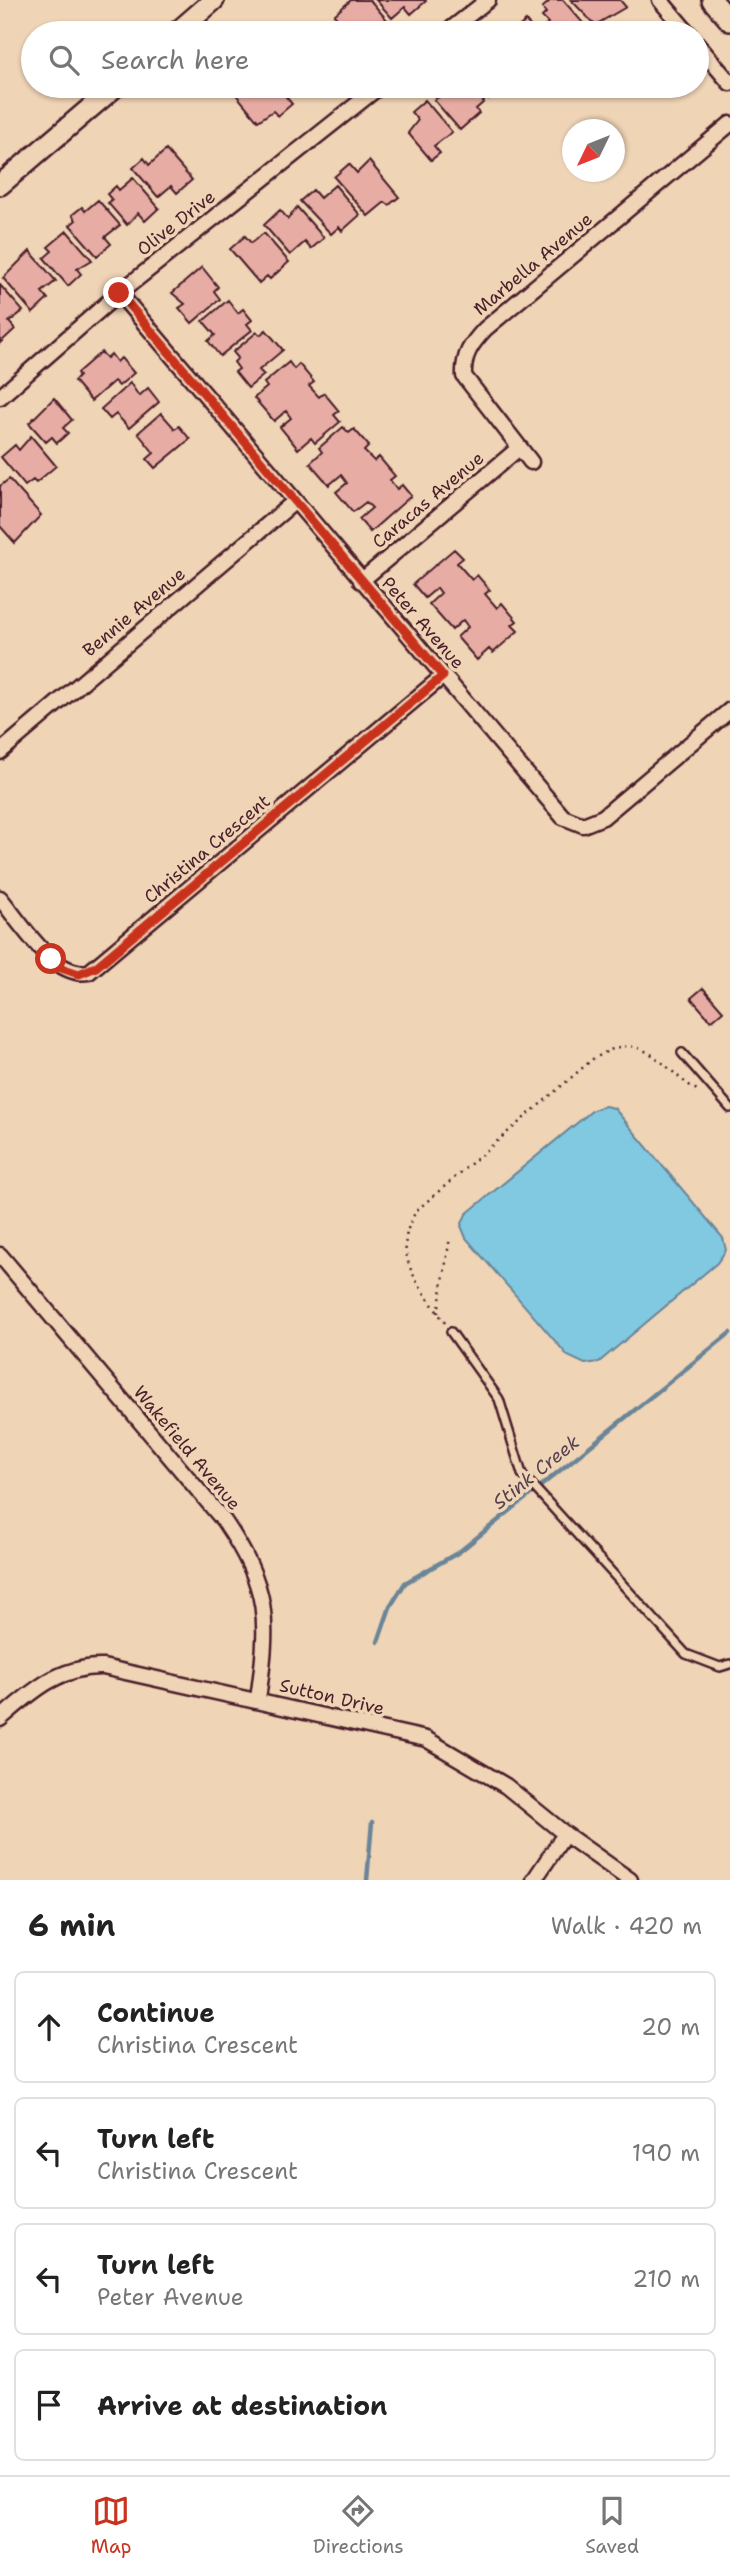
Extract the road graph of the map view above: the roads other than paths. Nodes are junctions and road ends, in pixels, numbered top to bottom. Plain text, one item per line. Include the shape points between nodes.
1 (214, 0) edge
2 (488, 0) edge
3 (660, 0) edge
4 (712, 0) edge
5 (190, 21) edge
6 (461, 21) edge
7 (678, 21) edge
8 (730, 21) edge
9 (709, 58) edge
10 (730, 83) edge
11 (102, 98) edge
12 (365, 98) edge
13 (730, 124) edge
14 (0, 186) edge
15 (119, 293) junction
16 (0, 397) edge
17 (519, 448) junction
18 (531, 462) dead end
19 (293, 502) junction
20 (361, 581) junction
21 (443, 676) junction
22 (730, 710) edge
23 (0, 752) edge
24 (0, 898) edge
25 (682, 1053) dead end
26 (730, 1108) edge
27 (0, 1255) edge
28 (451, 1332) road end
29 (730, 1664) edge
30 (258, 1699) junction
31 (0, 1719) edge
32 (565, 1834) junction
33 (534, 1880) edge
34 (630, 1880) edge

1 - 5 main road
2 - 6 street
3 - 7 street
4 - 8 main road
9 - 10 street
11 - 14 main road
12 - 15 street, Olive Drive
13 - 17 street, Marbella Avenue via 469,346 464,376
15 - 16 street, Olive Drive
15 - 19 street, Peter Avenue
17 - 18 street, Marbella Avenue
17 - 20 street, Caracas Avenue
19 - 20 street, Peter Avenue
19 - 23 street, Bennie Avenue
20 - 21 street, Peter Avenue
21 - 22 street, Peter Avenue via 552,808 583,825 603,817
21 - 24 street, Christina Crescent via 89,972 61,968
25 - 26 lane
27 - 30 street, Wakefield Avenue via 224,1521 252,1566 266,1617
28 - 29 lane via 499,1399 522,1474 685,1654 720,1667
30 - 31 street, Sutton Drive via 86,1666 45,1683
30 - 32 street, Sutton Drive via 426,1739 506,1786
32 - 33 street
32 - 34 street, Sutton Drive

